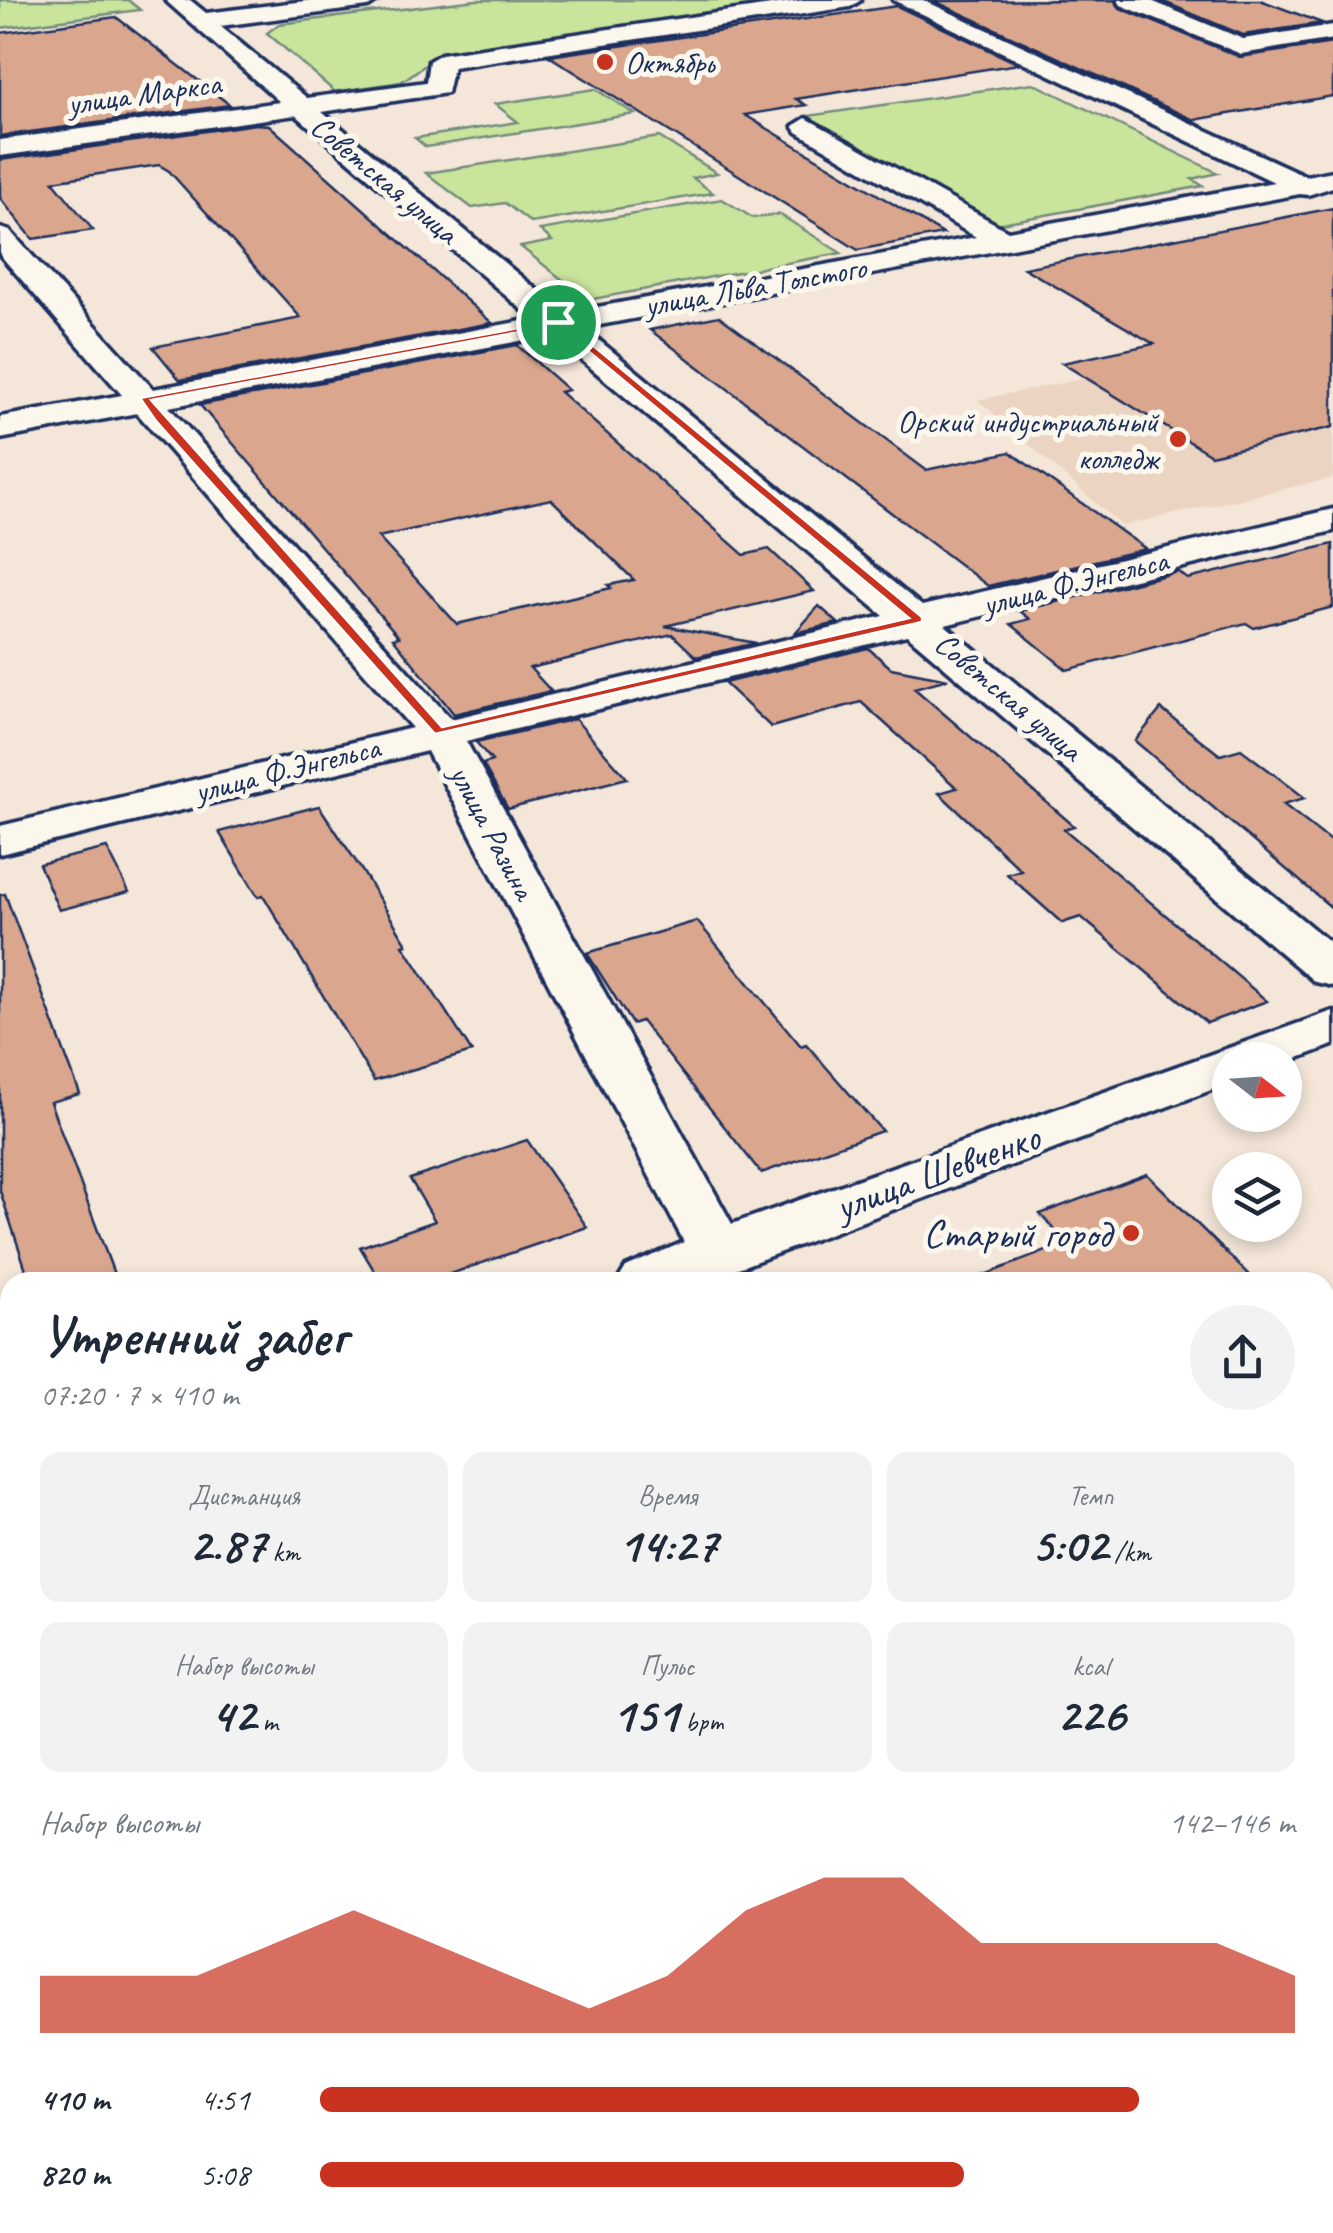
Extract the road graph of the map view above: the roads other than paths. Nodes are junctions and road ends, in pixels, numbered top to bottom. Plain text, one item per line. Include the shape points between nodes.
1 (368, 0) edge
2 (850, 0) edge
3 (904, 0) edge
4 (1129, 0) edge
5 (189, 11) edge
6 (1333, 32) edge
7 (298, 107) junction
8 (806, 126) dead end
9 (0, 148) edge
10 (1318, 182) edge
11 (1333, 200) edge
12 (0, 238) edge
13 (1004, 240) junction
14 (558, 322) junction
15 (145, 398) junction
16 (0, 428) edge
17 (1333, 520) edge
18 (918, 619) junction
19 (439, 732) junction
20 (0, 840) edge
21 (1333, 971) edge
22 (1333, 1027) edge
23 (1292, 1042) edge
24 (1212, 1071) edge
25 (718, 1252) junction
26 (671, 1272) edge

1 - 5 street
2 - 7 street, улица Маркса via 441,61 438,88
3 - 10 street
4 - 6 street via 1241,47
5 - 7 street, Советская улица
7 - 9 street, улица Маркса
7 - 14 street, Советская улица
8 - 13 street
10 - 11 street
10 - 13 street, улица Льва Толстого
12 - 15 street, улица Разина
13 - 14 street, улица Льва Толстого
14 - 15 street, улица Льва Толстого
14 - 18 street, Советская улица
15 - 16 street, улица Льва Толстого
15 - 19 street, улица Разина
17 - 18 street, улица Ф.Энгельса
18 - 19 street, улица Ф.Энгельса
18 - 21 street, Советская улица
19 - 20 street, улица Ф.Энгельса
19 - 25 street, улица Разина
22 - 23 street
24 - 25 street, улица Шевченко
25 - 26 street, улица Шевченко

